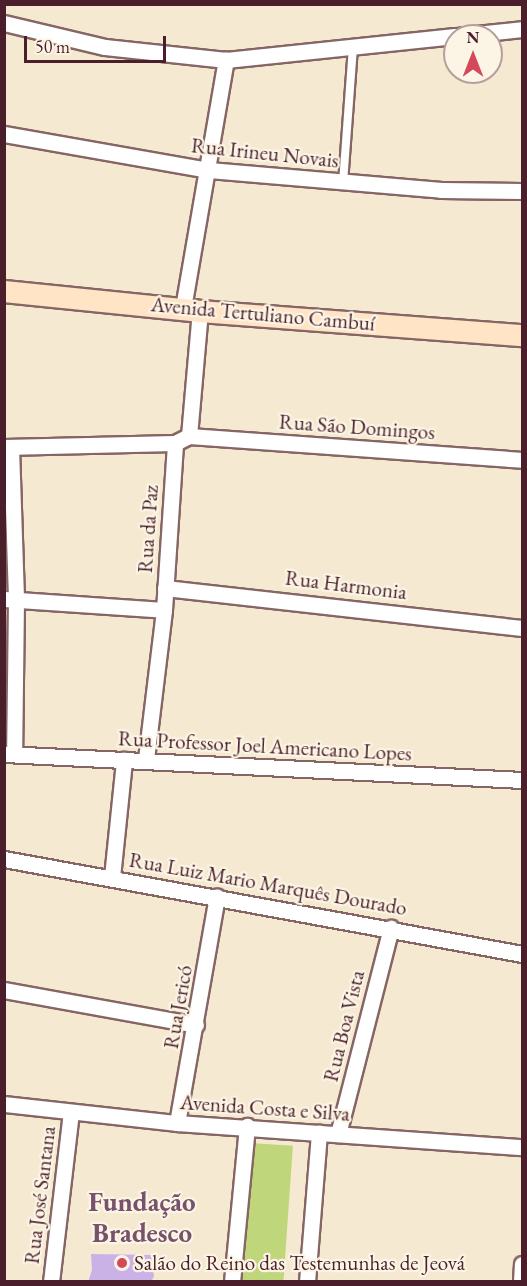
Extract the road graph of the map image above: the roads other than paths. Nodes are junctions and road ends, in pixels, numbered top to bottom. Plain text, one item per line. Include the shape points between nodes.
1 (4, 23) edge
2 (522, 28) edge
3 (503, 30) edge
4 (443, 38) edge
5 (353, 48) junction
6 (226, 60) junction
7 (4, 134) edge
8 (209, 170) junction
9 (343, 183) junction
10 (522, 190) edge
11 (4, 291) edge
12 (192, 310) junction
13 (522, 335) edge
14 (189, 436) junction
15 (175, 443) junction
16 (8, 447) edge
17 (522, 460) edge
18 (165, 588) junction
19 (10, 600) edge
20 (164, 610) junction
21 (522, 628) edge
22 (9, 754) edge
23 (146, 759) junction
24 (123, 760) junction
25 (522, 780) edge
26 (4, 859) edge
27 (112, 877) junction
28 (217, 897) junction
29 (391, 928) junction
30 (522, 954) edge
31 (4, 990) edge
32 (196, 1025) junction
33 (4, 1104) edge
34 (71, 1113) junction
35 (177, 1123) junction
36 (247, 1126) junction
37 (319, 1132) junction
38 (338, 1134) junction
39 (522, 1148) edge
40 (522, 1264) edge
41 (51, 1281) edge
42 (232, 1281) edge
43 (307, 1281) edge
44 (521, 1281) edge

1 - 6 street via 105,47
2 - 3 street
4 - 5 street
5 - 6 street
5 - 9 lane
6 - 8 street
7 - 8 street, Rua Irineu Novais
8 - 9 street, Rua Irineu Novais
8 - 12 street
9 - 10 street, Rua Irineu Novais
11 - 12 main road, Avenida Tertuliano Cambuí
12 - 13 main road, Avenida Tertuliano Cambuí
12 - 14 street
14 - 15 street
14 - 17 street, Rua São Domingos
15 - 16 street
15 - 18 street, Rua da Paz
16 - 19 street
18 - 20 street, Rua da Paz
18 - 21 street, Rua Harmonia
19 - 20 street
19 - 22 street
20 - 23 street, Rua da Paz
22 - 24 street, Rua Professor Joel Americano Lopes
23 - 24 street, Rua Professor Joel Americano Lopes
23 - 25 street, Rua Professor Joel Americano Lopes
24 - 27 street
26 - 27 street, Rua Luiz Mario Marquês Dourado
27 - 28 street, Rua Luiz Mario Marquês Dourado
28 - 29 street, Rua Luiz Mario Marquês Dourado
28 - 32 street, Rua Jericó
29 - 30 street, Rua Luiz Mario Marquês Dourado
29 - 38 street, Rua Boa Vista
31 - 32 street
32 - 35 street, Rua Jericó
33 - 34 street, Avenida Costa e Silva
34 - 35 street, Avenida Costa e Silva
34 - 41 street, Rua José Santana
35 - 36 street, Avenida Costa e Silva
36 - 37 street, Avenida Costa e Silva
36 - 42 street
37 - 38 street, Avenida Costa e Silva
37 - 43 street
38 - 39 street, Avenida Costa e Silva
40 - 44 street

